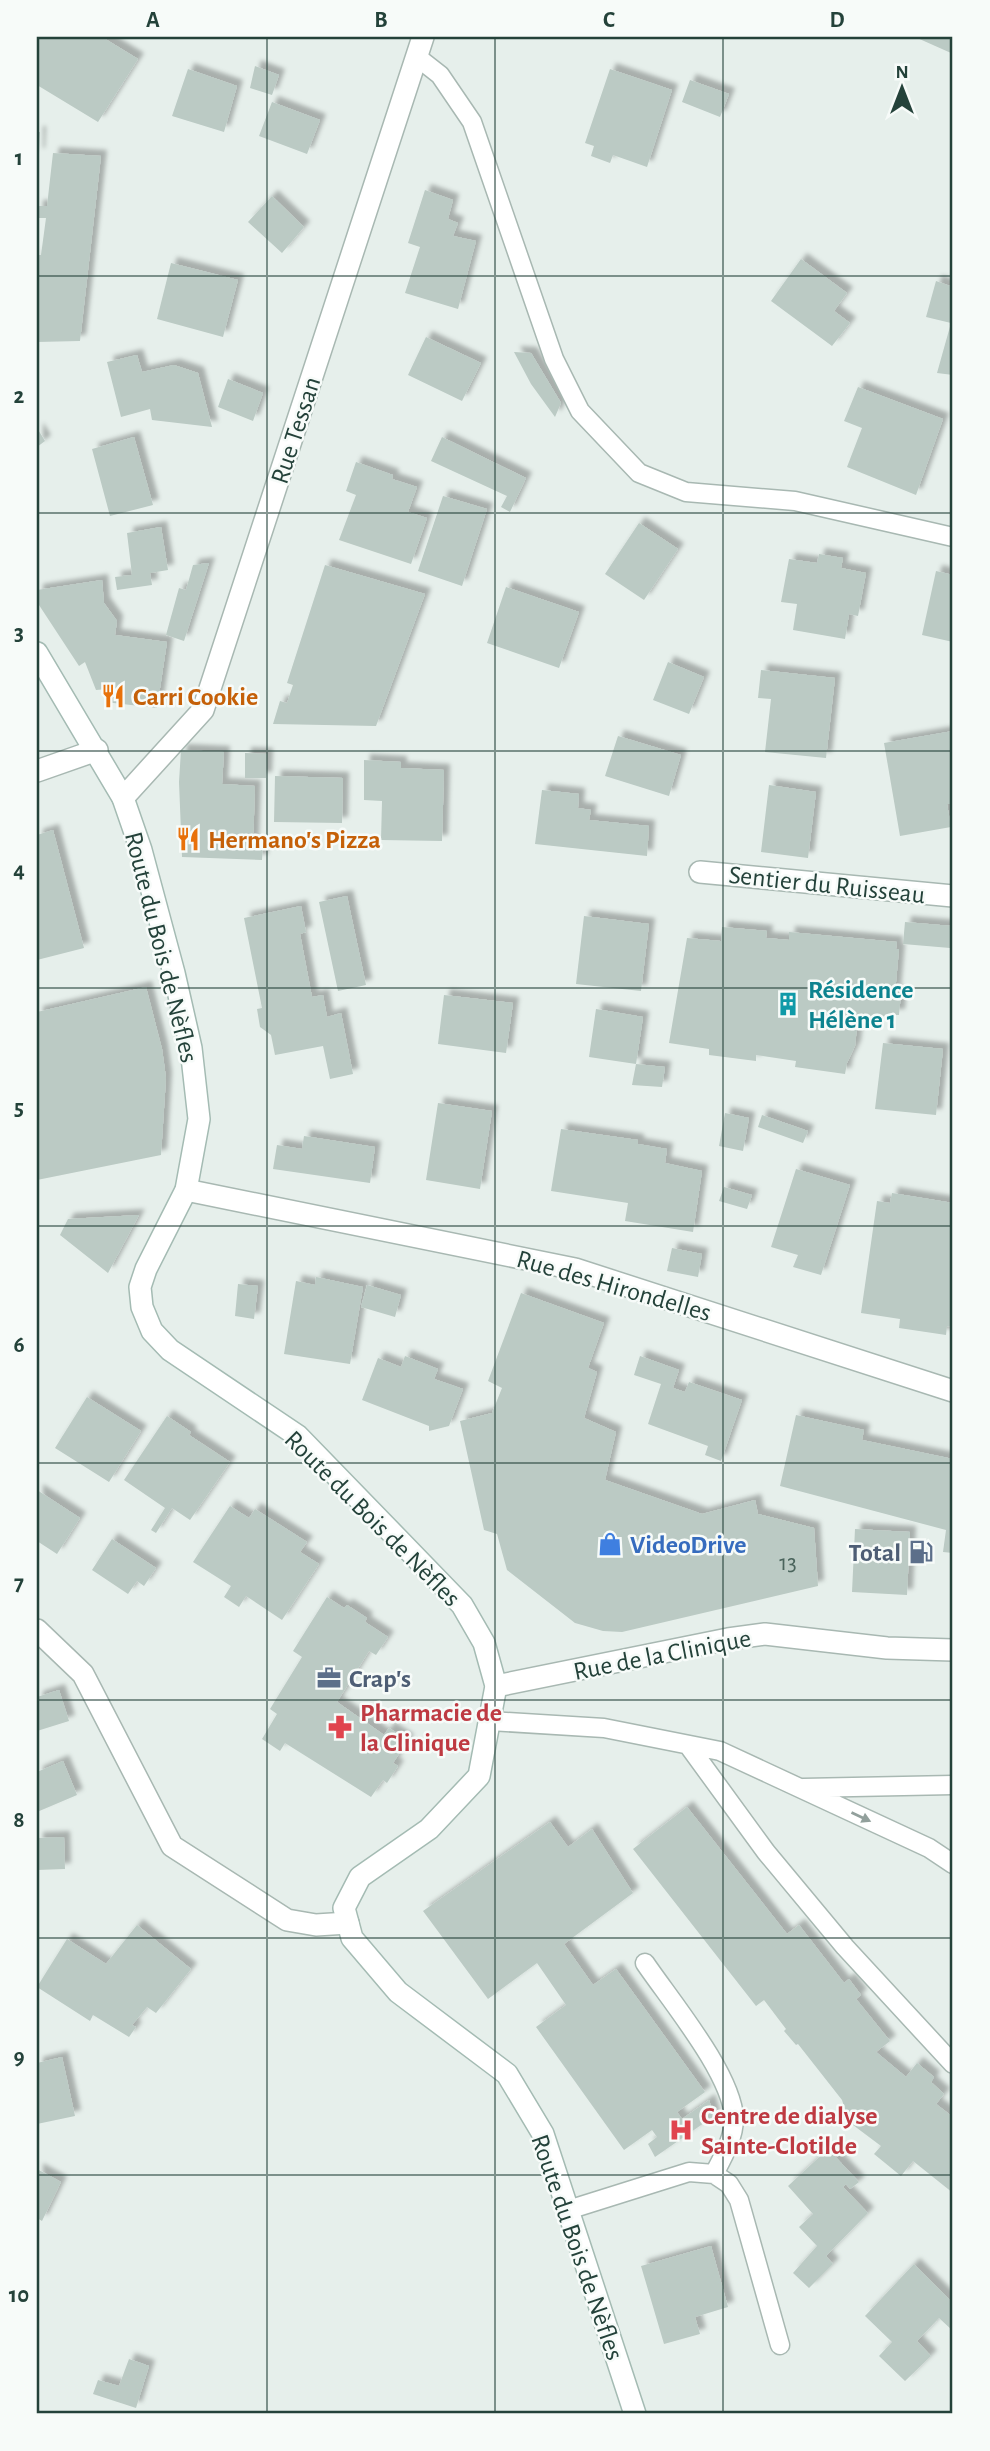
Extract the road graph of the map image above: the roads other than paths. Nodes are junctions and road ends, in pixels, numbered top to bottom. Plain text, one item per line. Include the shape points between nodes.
1 (420, 47) edge
2 (953, 537) edge
3 (37, 653) edge
4 (97, 750) junction
5 (37, 771) edge
6 (123, 798) junction
7 (700, 872) dead end
8 (953, 897) edge
9 (186, 1190) junction
10 (953, 1391) edge
11 (37, 1630) edge
12 (953, 1650) edge
13 (496, 1686) junction
14 (490, 1720) junction
15 (688, 1745) junction
16 (953, 1786) edge
17 (800, 1788) junction
18 (953, 1864) edge
19 (348, 1923) junction
20 (645, 1963) dead end
21 (953, 2064) edge
22 (714, 2174) junction
23 (568, 2210) junction
24 (780, 2345) dead end
25 (635, 2414) edge

1 - 2 lane via 472,122 554,359 580,411 639,473 686,492 795,501
1 - 6 street, Rue Tessan via 203,710
3 - 4 street, Route du Bois de Nèfles
4 - 5 street
4 - 6 street, Route du Bois de Nèfles
6 - 9 street, Route du Bois de Nèfles via 141,850 191,1048 199,1119
7 - 8 street, Sentier du Ruisseau
9 - 10 street, Rue des Hirondelles via 575,1269
9 - 13 street, Route du Bois de Nèfles via 140,1287 152,1331 170,1349 298,1436 461,1605 484,1643
11 - 19 street via 83,1674 173,1846 287,1920 316,1925
12 - 13 street, Rue de la Clinique via 887,1648 765,1634
13 - 14 street, Route du Bois de Nèfles
14 - 15 lane via 604,1728
14 - 19 street, Route du Bois de Nèfles via 479,1776 429,1829 360,1877 344,1908
15 - 17 lane via 720,1751
15 - 21 lane via 766,1852 845,1947
16 - 17 lane
17 -> 18 lane via 929,1848
19 - 23 street, Route du Bois de Nèfles via 352,1938 398,1992 507,2074 543,2134
20 - 22 lane via 726,2085 734,2118 728,2147
22 - 23 lane via 689,2172
22 - 24 lane via 729,2184 739,2200
23 - 25 street, Route du Bois de Nèfles

